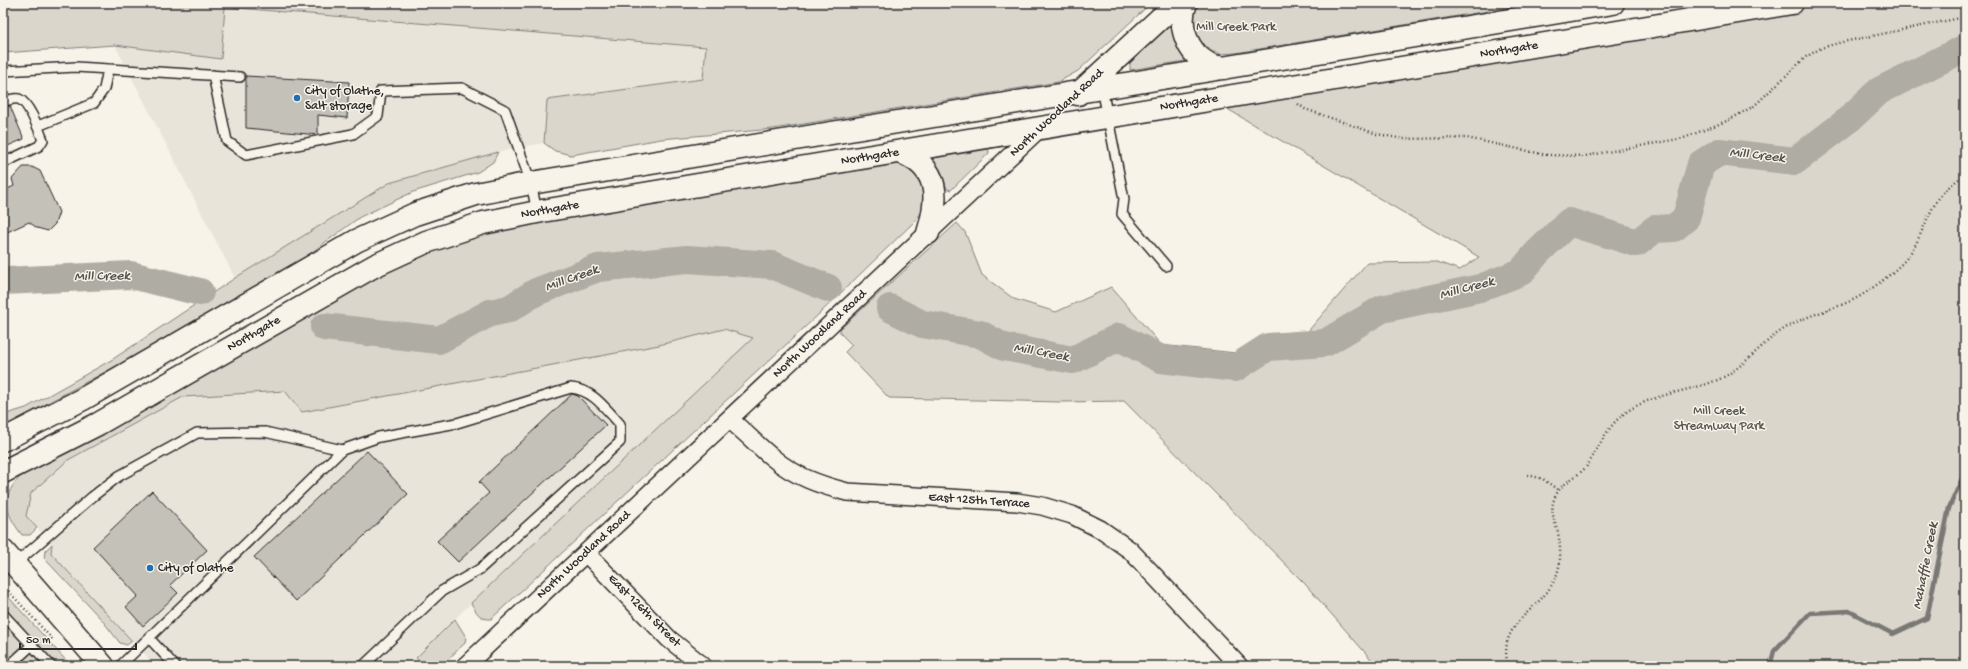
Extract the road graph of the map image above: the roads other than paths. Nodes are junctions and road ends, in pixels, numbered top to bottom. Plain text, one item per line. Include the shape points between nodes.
1 (1177, 3) edge
2 (1186, 3) edge
3 (1613, 3) edge
4 (1792, 3) edge
5 (1224, 68) junction
6 (108, 69) junction
7 (3, 71) edge
8 (213, 75) junction
9 (240, 77) dead end
10 (1102, 88) junction
11 (1079, 92) junction
12 (3, 102) edge
13 (1108, 117) junction
14 (38, 126) junction
15 (1040, 128) junction
16 (900, 152) junction
17 (3, 163) edge
18 (531, 183) junction
19 (536, 212) junction
20 (928, 233) junction
21 (1166, 266) dead end
22 (729, 419) junction
23 (3, 440) edge
24 (342, 450) junction
25 (3, 472) edge
26 (586, 553) junction
27 (9, 558) edge
28 (3, 614) edge
29 (149, 638) junction
30 (32, 645) junction
31 (9, 666) edge
32 (51, 666) edge
33 (104, 666) edge
34 (120, 666) edge
35 (175, 666) edge
36 (363, 666) edge
37 (465, 666) edge
38 (703, 666) edge
39 (1239, 666) edge

1 - 11 main road, North Woodland Road
2 - 5 main road via 1181,23 1190,46 1208,64
3 - 5 main road
4 - 13 main road, Northgate
5 - 10 main road
6 - 7 lane via 76,67
6 - 8 lane
6 - 14 lane via 104,89 94,102
8 - 9 lane
8 - 18 lane via 226,141 246,155 353,134 378,116 381,91 462,88 505,110
10 - 11 main road
10 - 13 lane
11 - 15 main road, North Woodland Road
11 - 18 main road
12 - 14 lane via 12,98 25,103
13 - 15 main road, Northgate
13 - 21 lane via 1124,199 1122,214
14 - 17 lane via 43,140 39,146
15 - 16 main road, Northgate
15 - 20 street, North Woodland Road
16 - 19 main road, Northgate
16 - 20 main road via 921,163 933,185 936,198
18 - 19 lane
18 - 23 main road via 476,194 415,214 356,241 83,399
19 - 25 main road, Northgate via 476,225 426,242 374,266 98,424
20 - 22 street, North Woodland Road
22 - 26 street, North Woodland Road
22 - 39 street, East 125th Terrace via 773,458 820,485 854,493 1017,502 1072,515 1100,529 1130,550
24 - 27 lane via 265,432 197,433 119,476
24 - 29 lane
24 - 36 lane via 379,437 457,422 571,388 582,389 596,399 620,424 620,442 480,569 442,591
26 - 37 street, North Woodland Road
26 - 38 street, East 126th Street via 669,639
27 - 33 main road
28 - 30 lane
29 - 34 lane
29 - 35 lane
30 - 31 lane
30 - 32 lane

